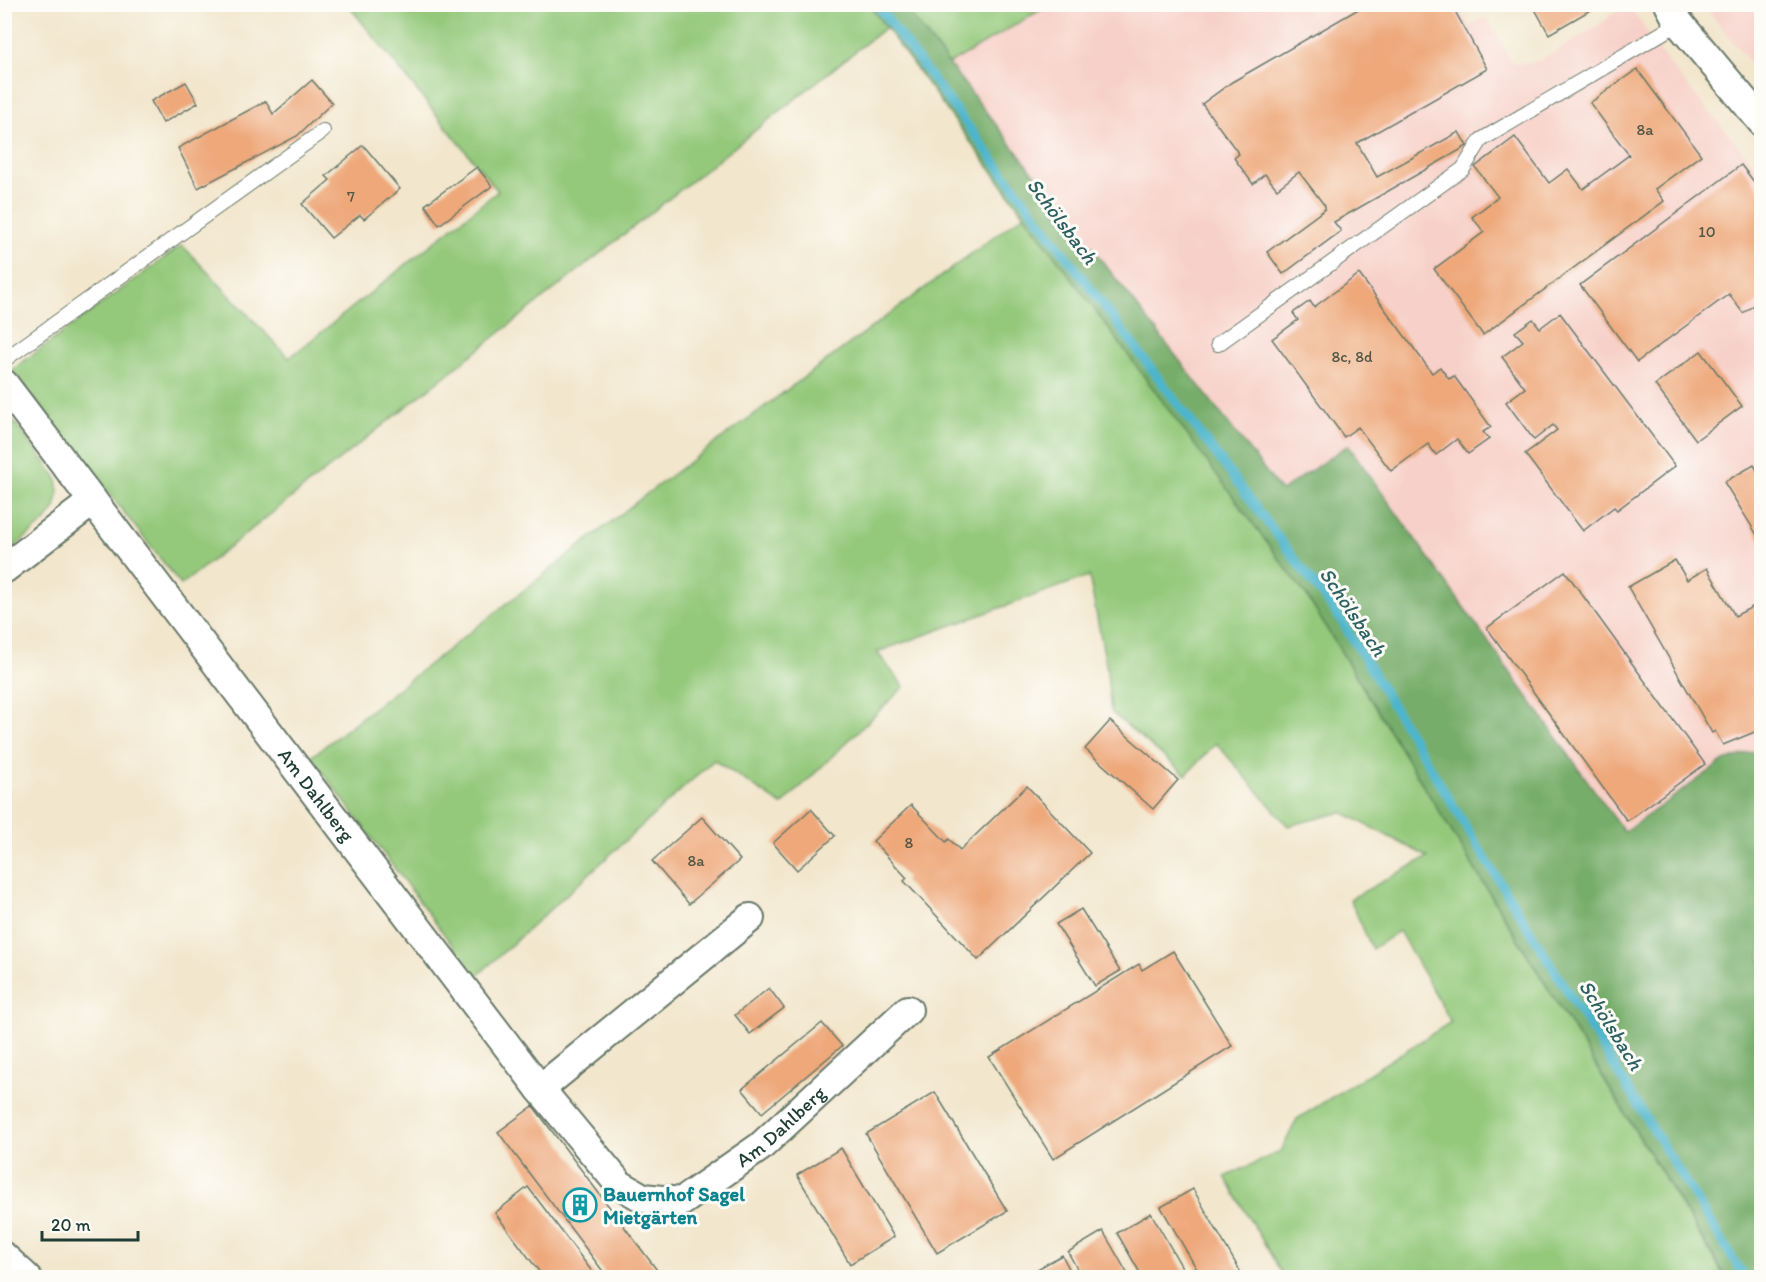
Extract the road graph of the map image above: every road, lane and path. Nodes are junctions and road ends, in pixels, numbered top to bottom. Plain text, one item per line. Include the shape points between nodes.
1 (1674, 14) edge
2 (1761, 122) edge
3 (323, 131) dead end
4 (1218, 344) dead end
5 (4, 360) edge
6 (4, 384) edge
7 (93, 501) junction
8 (4, 569) edge
9 (750, 918) dead end
10 (908, 1010) dead end
11 (540, 1089) junction
12 (4, 1257) edge
13 (27, 1278) edge

1 - 2 street
1 - 4 lane via 1481,140 1463,169
3 - 5 lane
6 - 7 street, Am Dahlberg
7 - 8 street
7 - 11 street, Am Dahlberg
9 - 11 street
10 - 11 street, Am Dahlberg via 760,1147 681,1202 643,1198 619,1184
12 - 13 street

